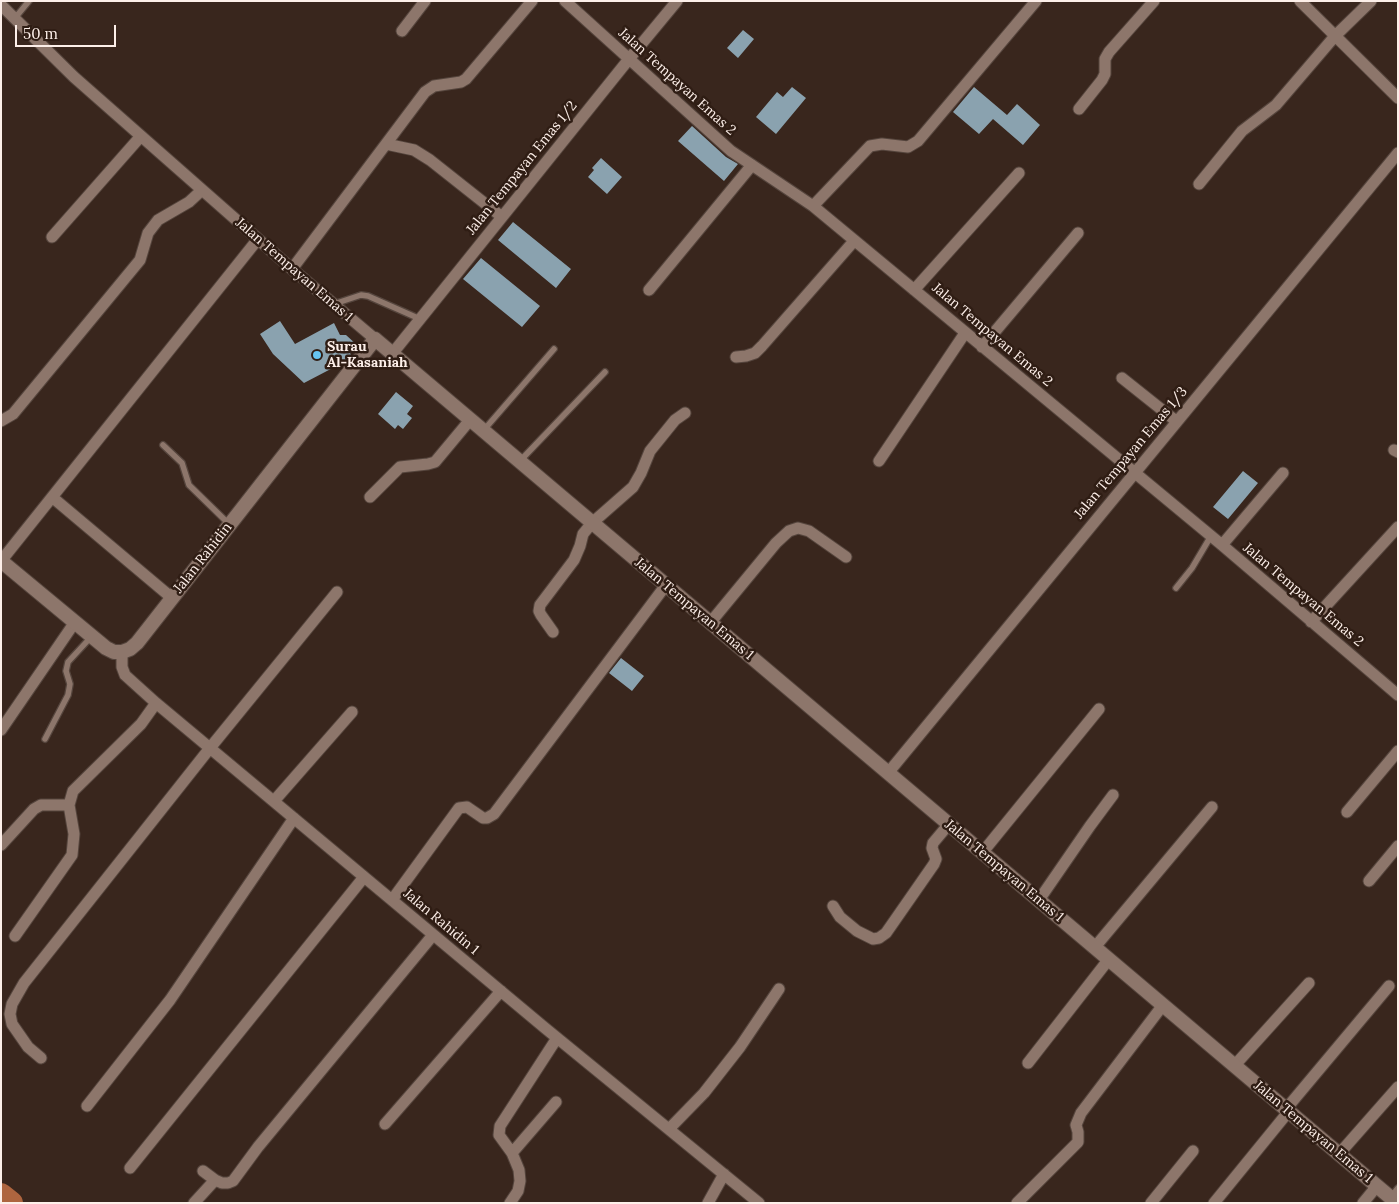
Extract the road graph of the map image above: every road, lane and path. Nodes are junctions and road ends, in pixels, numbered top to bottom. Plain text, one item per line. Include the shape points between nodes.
1 (29, 1) edge
2 (425, 1) edge
3 (532, 1) edge
4 (677, 1) edge
5 (1036, 1) edge
6 (1154, 1) edge
7 (1300, 1) edge
8 (1371, 1) edge
9 (568, 2) edge
10 (1, 4) edge
11 (15, 18) junction
12 (402, 31) dead end
13 (1335, 36) junction
14 (629, 59) junction
15 (1398, 98) edge
16 (1079, 109) dead end
17 (141, 136) junction
18 (386, 144) junction
19 (1398, 153) edge
20 (752, 165) junction
21 (1019, 172) dead end
22 (1199, 184) dead end
23 (202, 190) junction
24 (813, 206) junction
25 (502, 217) junction
26 (1078, 233) dead end
27 (52, 237) dead end
28 (258, 239) junction
29 (854, 241) junction
30 (292, 269) junction
31 (649, 290) dead end
32 (914, 290) junction
33 (333, 304) junction
34 (420, 319) junction
35 (966, 333) junction
36 (375, 339) junction
37 (982, 347) junction
38 (554, 349) dead end
39 (392, 354) junction
40 (736, 357) dead end
41 (604, 372) dead end
42 (1122, 378) dead end
43 (685, 412) dead end
44 (470, 420) junction
45 (1, 421) edge
46 (1176, 421) junction
47 (482, 430) junction
48 (164, 445) dead end
49 (879, 461) dead end
50 (520, 462) junction
51 (1133, 472) junction
52 (1283, 473) dead end
53 (52, 497) junction
54 (370, 497) dead end
55 (592, 523) junction
56 (229, 524) junction
57 (1398, 527) edge
58 (1210, 536) junction
59 (1222, 545) junction
60 (846, 558) dead end
61 (1, 561) edge
62 (666, 585) junction
63 (1176, 588) dead end
64 (336, 592) dead end
65 (172, 598) junction
66 (76, 622) junction
67 (710, 622) junction
68 (1311, 622) junction
69 (553, 632) dead end
70 (92, 636) junction
71 (122, 652) junction
72 (1398, 695) edge
73 (156, 703) junction
74 (1099, 709) dead end
75 (352, 712) dead end
76 (1, 730) edge
77 (45, 739) dead end
78 (210, 748) junction
79 (1398, 752) edge
80 (888, 772) junction
81 (1113, 795) dead end
82 (274, 801) junction
83 (69, 805) junction
84 (1212, 808) dead end
85 (1347, 812) dead end
86 (294, 818) junction
87 (949, 824) junction
88 (1, 845) edge
89 (1398, 846) edge
90 (982, 853) junction
91 (364, 877) junction
92 (1369, 881) dead end
93 (392, 900) junction
94 (1039, 900) junction
95 (833, 906) dead end
96 (433, 935) junction
97 (15, 936) dead end
98 (1095, 947) junction
99 (1109, 959) junction
100 (1309, 984) dead end
101 (1389, 986) dead end
102 (780, 989) dead end
103 (501, 991) junction
104 (1163, 1005) junction
105 (557, 1038) junction
106 (41, 1058) dead end
107 (1028, 1063) dead end
108 (1235, 1066) junction
109 (1398, 1087) edge
110 (556, 1102) dead end
111 (87, 1106) dead end
112 (1288, 1110) junction
113 (385, 1124) dead end
114 (669, 1129) junction
115 (1192, 1151) dead end
116 (512, 1153) junction
117 (1339, 1154) junction
118 (130, 1168) dead end
119 (203, 1171) dead end
120 (724, 1174) junction
121 (215, 1180) junction
122 (1377, 1186) junction
123 (1395, 1196) edge
124 (757, 1202) edge
125 (194, 1203) edge
126 (510, 1203) edge
127 (708, 1203) edge
128 (1017, 1203) edge
129 (1151, 1203) edge
130 (1214, 1203) edge
131 (1363, 1203) edge

1 - 11 lane
2 - 12 street
3 - 18 street via 466,79 434,86 425,92
4 - 14 street, Jalan Tempayan Emas 1/2
5 - 24 street via 918,141 908,147 870,146
6 - 16 street via 1109,52 1102,80
7 - 13 street
8 - 13 street
9 - 14 street, Jalan Tempayan Emas 2
10 - 11 street, Jalan Tempayan Emas 1
11 - 17 street, Jalan Tempayan Emas 1 via 74,77
13 - 15 street
13 - 22 street via 1276,105 1242,131
14 - 20 street, Jalan Tempayan Emas 2 via 731,151
14 - 25 street, Jalan Tempayan Emas 1/2
17 - 23 street, Jalan Tempayan Emas 1
17 - 27 street
18 - 25 street via 414,150 430,160
18 - 30 street
19 - 46 street, Jalan Tempayan Emas 1/3
20 - 24 street, Jalan Tempayan Emas 2
20 - 31 street
21 - 32 street
23 - 28 street, Jalan Tempayan Emas 1
23 - 45 street via 189,202 158,220 148,233 140,260 13,414
24 - 29 street, Jalan Tempayan Emas 2
25 - 34 street, Jalan Tempayan Emas 1/2
26 - 37 street
28 - 30 street, Jalan Tempayan Emas 1
28 - 53 street
29 - 32 street, Jalan Tempayan Emas 2
29 - 40 street via 755,353
30 - 33 street, Jalan Tempayan Emas 1
32 - 35 street, Jalan Tempayan Emas 2
33 - 34 lane via 361,295 368,296
33 - 36 street, Jalan Tempayan Emas 1
34 - 39 street, Jalan Tempayan Emas 1/2
35 - 37 street, Jalan Tempayan Emas 2
35 - 49 street
36 - 39 street, Jalan Tempayan Emas 1
36 - 56 street, Jalan Rahidin
37 - 51 street, Jalan Tempayan Emas 2
38 - 47 lane
39 - 44 street, Jalan Tempayan Emas 1
41 - 50 lane
42 - 46 street
43 - 55 street via 650,451 633,487
44 - 47 street, Jalan Tempayan Emas 1
44 - 54 street via 435,462 400,467
46 - 51 street, Jalan Tempayan Emas 1/3
47 - 50 street, Jalan Tempayan Emas 1
48 - 56 lane via 182,463 189,486
50 - 55 street, Jalan Tempayan Emas 1
51 - 58 street, Jalan Tempayan Emas 2
51 - 80 street, Jalan Tempayan Emas 1/3
52 - 59 street
53 - 61 street
53 - 65 street
55 - 62 street, Jalan Tempayan Emas 1
55 - 69 street via 583,534 574,560 540,605 539,611
56 - 65 street, Jalan Rahidin
57 - 68 street
58 - 59 street, Jalan Tempayan Emas 2
58 - 63 lane
59 - 68 street, Jalan Tempayan Emas 2
60 - 67 street via 809,531 798,528 789,531
61 - 66 street
62 - 67 street, Jalan Tempayan Emas 1
62 - 93 street via 494,814 483,818 467,807 459,808
64 - 78 street
65 - 71 street, Jalan Rahidin via 137,643
66 - 70 street
66 - 76 street
67 - 80 street, Jalan Tempayan Emas 1
68 - 72 street, Jalan Tempayan Emas 2
70 - 71 street via 106,648
70 - 77 lane via 68,662 68,695
71 - 73 street, Jalan Rahidin 1 via 125,675
73 - 78 street, Jalan Rahidin 1
73 - 83 street via 141,724 73,791
74 - 90 street
75 - 82 street
78 - 82 street, Jalan Rahidin 1
78 - 106 street via 24,983 12,1004 12,1024 28,1047
79 - 85 street
80 - 87 street, Jalan Tempayan Emas 1
81 - 94 street
82 - 86 street, Jalan Rahidin 1
83 - 88 street via 41,804
83 - 97 street via 74,834 72,855
84 - 98 street
86 - 91 street, Jalan Rahidin 1
86 - 111 street via 170,1000
87 - 90 street, Jalan Tempayan Emas 1
87 - 95 street via 933,843 934,864 886,933 879,938 873,939 857,931 840,917
89 - 92 street
90 - 94 street, Jalan Tempayan Emas 1
91 - 93 street, Jalan Rahidin 1
91 - 118 street
93 - 96 street, Jalan Rahidin 1
94 - 98 street, Jalan Tempayan Emas 1
96 - 103 street, Jalan Rahidin 1
96 - 121 street via 258,1147 238,1176 228,1183
98 - 99 street, Jalan Tempayan Emas 1
99 - 104 street, Jalan Tempayan Emas 1
99 - 107 street
100 - 108 street
101 - 112 street
102 - 114 street via 704,1093
103 - 105 street, Jalan Rahidin 1
103 - 113 street
104 - 108 street, Jalan Tempayan Emas 1
104 - 128 street via 1081,1112 1076,1125 1078,1142
105 - 114 street, Jalan Rahidin 1
105 - 116 street via 500,1126 500,1135
108 - 112 street, Jalan Tempayan Emas 1
109 - 117 street
110 - 116 street
112 - 117 street, Jalan Tempayan Emas 1
112 - 130 street
114 - 120 street, Jalan Rahidin 1
115 - 129 street
116 - 126 street via 520,1181
117 - 122 street, Jalan Tempayan Emas 1
119 - 121 street
120 - 124 street, Jalan Rahidin 1
120 - 127 street
121 - 125 street
122 - 123 street, Jalan Tempayan Emas 1
122 - 131 street

